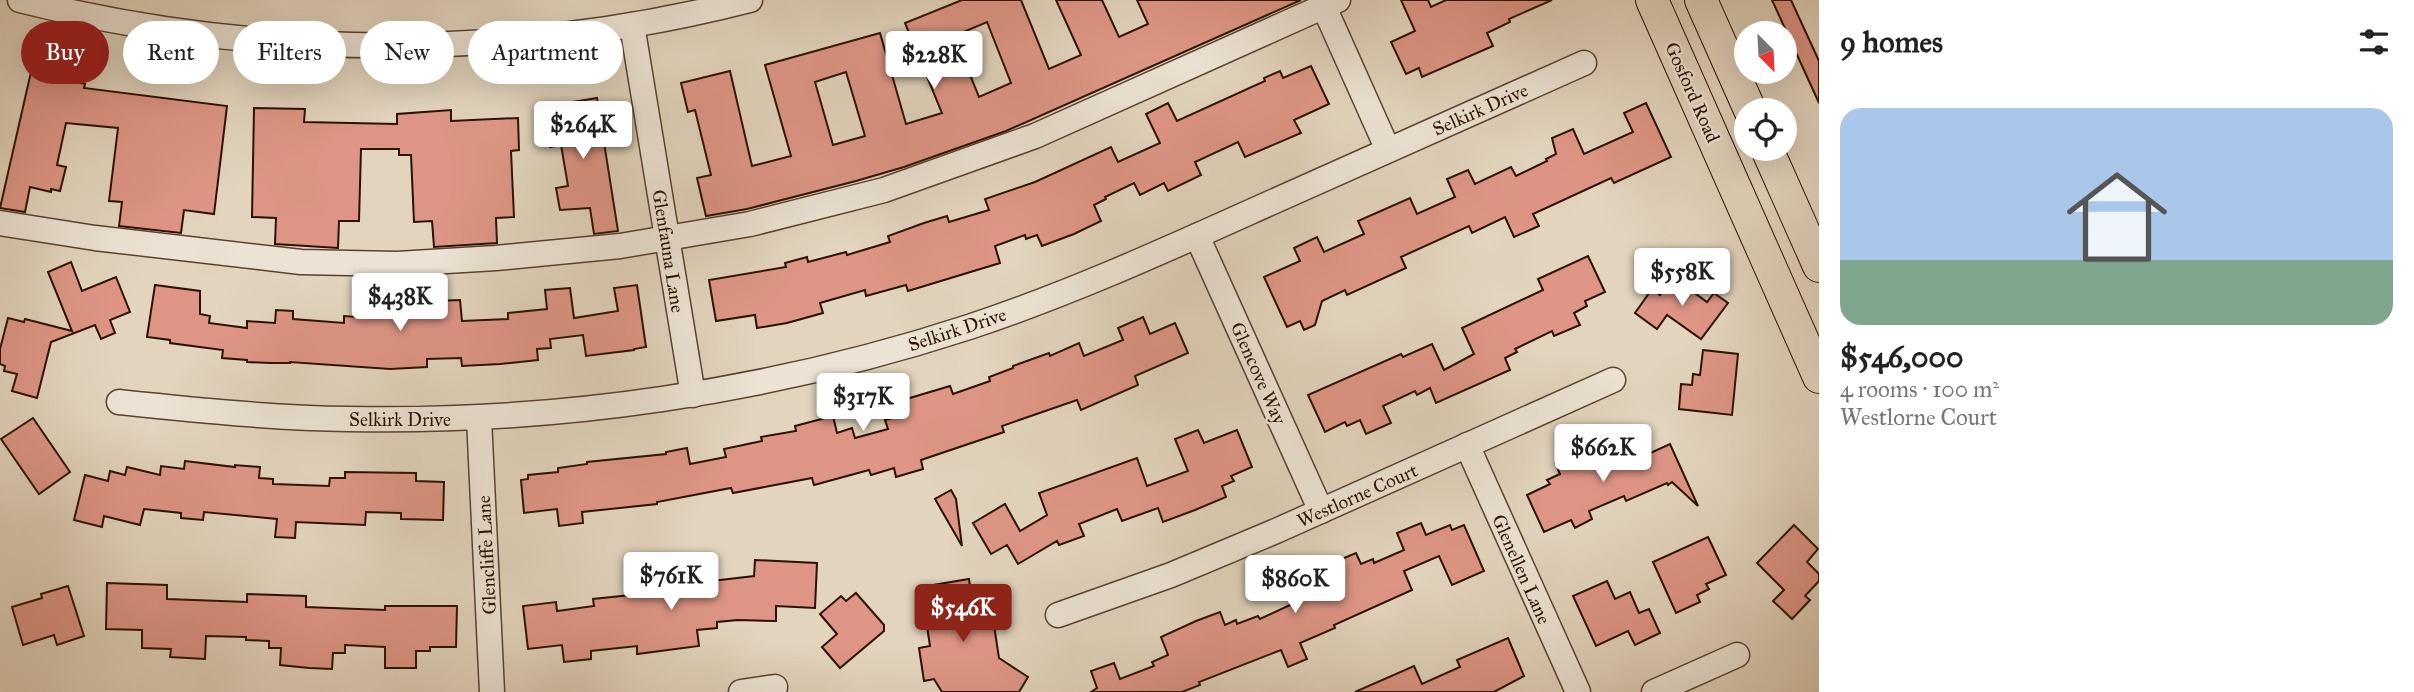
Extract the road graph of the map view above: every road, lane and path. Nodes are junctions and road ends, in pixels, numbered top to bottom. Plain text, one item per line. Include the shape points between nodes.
1 (20, 0) edge
2 (750, 0) edge
3 (1651, 0) edge
4 (1701, 0) edge
5 (1327, 2) edge
6 (632, 25) junction
7 (1584, 63) dead end
8 (1745, 98) edge
9 (1388, 150) junction
10 (1772, 161) edge
11 (0, 223) edge
12 (1197, 236) junction
13 (667, 238) junction
14 (1819, 266) edge
15 (1819, 377) edge
16 (1614, 380) dead end
17 (693, 395) junction
18 (119, 402) dead end
19 (479, 418) junction
20 (1467, 445) junction
21 (1321, 511) junction
22 (1058, 615) dead end
23 (1737, 655) dead end
24 (775, 687) dead end
25 (492, 692) edge
26 (741, 692) edge
27 (1578, 692) edge
28 (1654, 692) edge

1 - 6 street via 162,29 344,45 502,41
2 - 6 street
3 - 15 main road, Gosford Road
4 - 8 main road
5 - 9 street
5 - 13 street via 1035,135 884,190 750,224
6 - 13 street, Glenfauna Lane
7 - 9 street, Selkirk Drive
9 - 12 street, Selkirk Drive
10 - 14 main road
11 - 13 street via 301,262 397,264 496,258
12 - 17 street, Selkirk Drive via 970,327 876,355
12 - 21 street, Glencove Way
13 - 17 street, Glenfauna Lane
16 - 20 street, Westlorne Court
17 - 19 street, Selkirk Drive
18 - 19 street, Selkirk Drive via 250,415
19 - 25 street, Glencliffe Lane
20 - 21 street, Westlorne Court
20 - 27 street, Glenellen Lane
21 - 22 street, Westlorne Court via 1171,575
23 - 28 street
24 - 26 street

